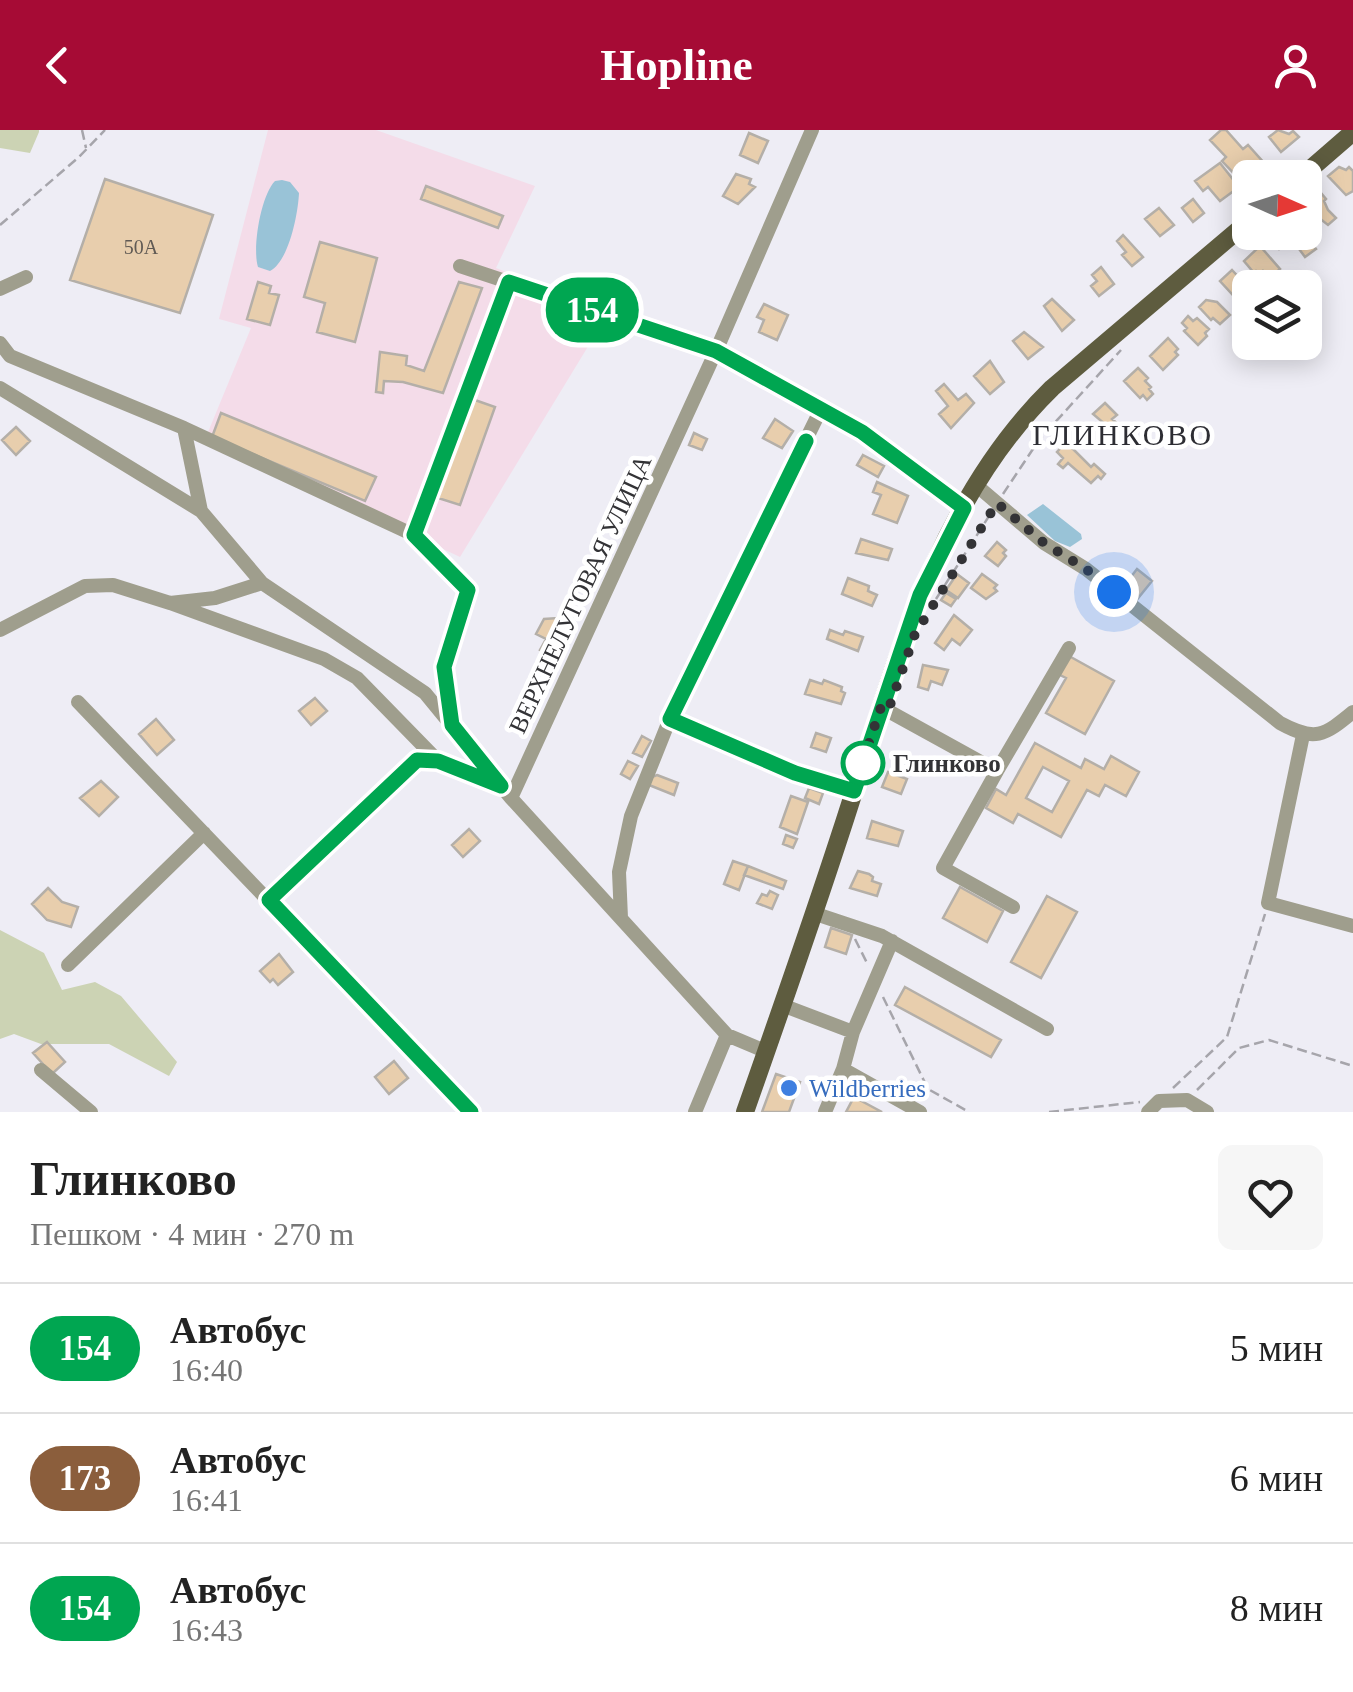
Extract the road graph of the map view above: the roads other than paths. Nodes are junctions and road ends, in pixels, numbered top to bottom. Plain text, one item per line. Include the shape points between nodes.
1 (812, 130) edge
2 (1353, 132) edge
3 (1321, 160) edge
4 (1232, 235) edge
5 (460, 266) dead end
6 (26, 277) dead end
7 (509, 282) junction
8 (0, 289) edge
9 (0, 343) edge
10 (716, 351) junction
11 (0, 388) edge
12 (821, 409) junction
13 (184, 428) junction
14 (976, 485) junction
15 (964, 508) junction
16 (201, 511) junction
17 (414, 535) junction
18 (262, 583) junction
19 (170, 603) junction
20 (0, 630) edge
21 (1069, 648) dead end
22 (78, 702) dead end
23 (881, 707) junction
24 (1353, 712) edge
25 (670, 719) junction
26 (452, 725) junction
27 (1303, 736) junction
28 (438, 761) junction
29 (998, 770) junction
30 (501, 786) junction
31 (854, 791) junction
32 (511, 798) junction
33 (204, 833) junction
34 (269, 900) junction
35 (1013, 907) dead end
36 (814, 912) junction
37 (621, 918) junction
38 (1353, 926) edge
39 (892, 942) junction
40 (68, 965) dead end
41 (782, 1005) junction
42 (1047, 1029) dead end
43 (853, 1032) junction
44 (727, 1035) junction
45 (766, 1052) junction
46 (843, 1068) junction
47 (41, 1070) dead end
48 (1154, 1106) edge
49 (91, 1112) edge
50 (471, 1112) edge
51 (695, 1112) edge
52 (745, 1112) edge
53 (825, 1112) edge
54 (920, 1112) edge
55 (1207, 1112) edge

1 - 10 street, ВЕРХНЕЛУГОВАЯ УЛИЦА
2 - 3 main road
4 - 14 main road via 1041,398
5 - 7 street
6 - 8 street
7 - 10 street
7 - 17 street
9 - 13 street via 10,356
10 - 12 street
10 - 32 street, ВЕРХНЕЛУГОВАЯ УЛИЦА
11 - 16 street
12 - 15 street
12 - 25 street
13 - 16 street
13 - 17 street
14 - 15 main road
14 - 27 street
15 - 23 main road via 920,595
16 - 18 street
17 - 26 street via 468,590 444,667
18 - 19 street
18 - 26 street via 425,692
19 - 20 street via 112,585 85,586
19 - 28 street via 324,659 357,678
21 - 29 street
22 - 33 street
23 - 29 street
23 - 31 main road
24 - 27 street via 1328,733
25 - 31 street
25 - 37 street via 632,816 619,872
26 - 30 street
27 - 38 street via 1268,904
28 - 30 street
28 - 34 street via 417,760
29 - 35 street via 943,868
30 - 32 street
31 - 36 main road
32 - 37 street
33 - 34 street
33 - 40 street
34 - 50 street
36 - 39 street
36 - 41 main road
37 - 44 street
39 - 42 street
39 - 43 street
41 - 43 street
41 - 45 main road
43 - 46 street
44 - 45 street
44 - 51 street
45 - 52 main road
46 - 53 street
46 - 54 street
47 - 49 street
48 - 55 street via 1187,1100

